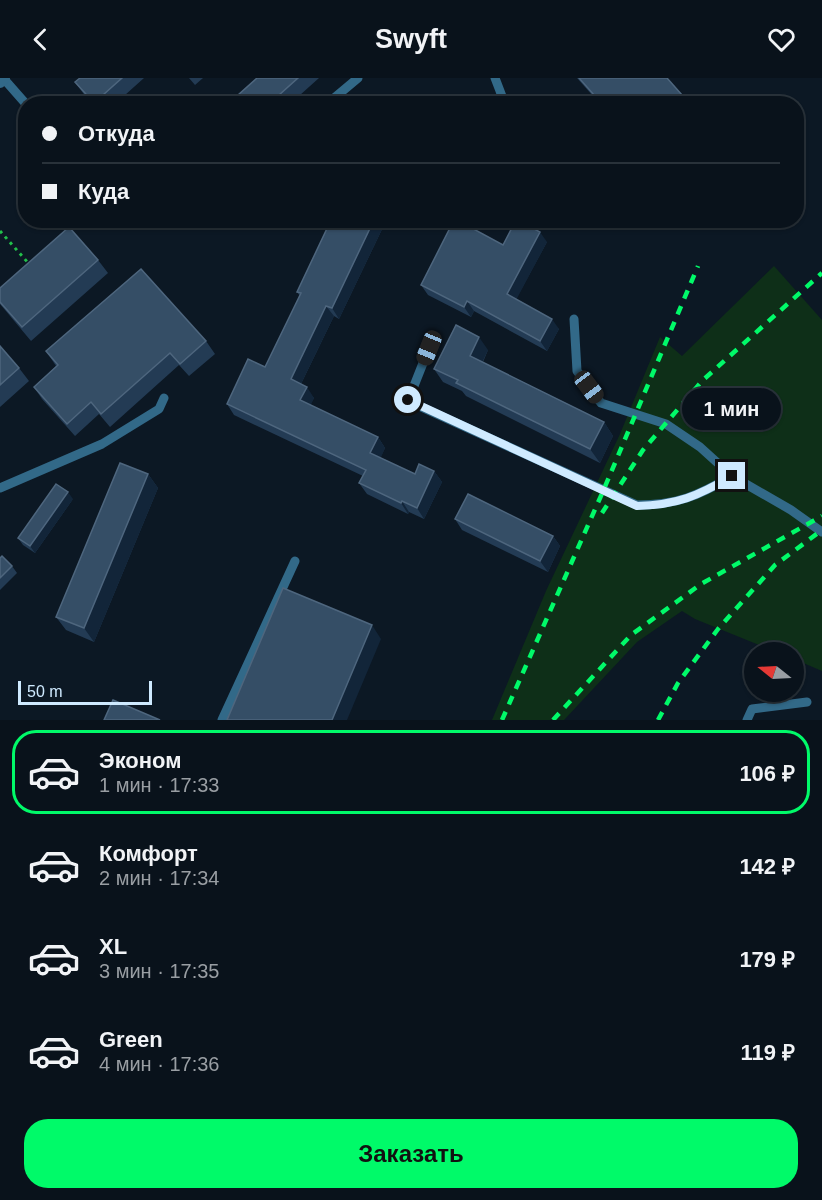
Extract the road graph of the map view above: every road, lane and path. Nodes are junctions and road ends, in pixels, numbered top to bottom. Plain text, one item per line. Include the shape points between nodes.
1 (4, 78) edge
2 (358, 78) edge
3 (495, 78) edge
4 (0, 82) edge
5 (19, 96) edge
6 (337, 96) edge
7 (502, 96) edge
8 (0, 231) edge
9 (31, 267) edge
10 (573, 319) dead end
11 (429, 348) dead end
12 (164, 398) dead end
13 (732, 476) junction
14 (0, 488) edge
15 (822, 532) edge
16 (295, 561) dead end
17 (807, 702) dead end
18 (222, 720) edge
19 (747, 720) edge

1 - 4 street
1 - 5 lane
2 - 6 lane
3 - 7 lane
8 - 9 path
10 - 13 lane via 577,371 601,403 666,424
11 - 13 lane via 408,400 637,506 663,505 701,494
12 - 14 lane via 159,409 102,444
13 - 15 lane
16 - 18 lane
17 - 19 lane via 752,709

